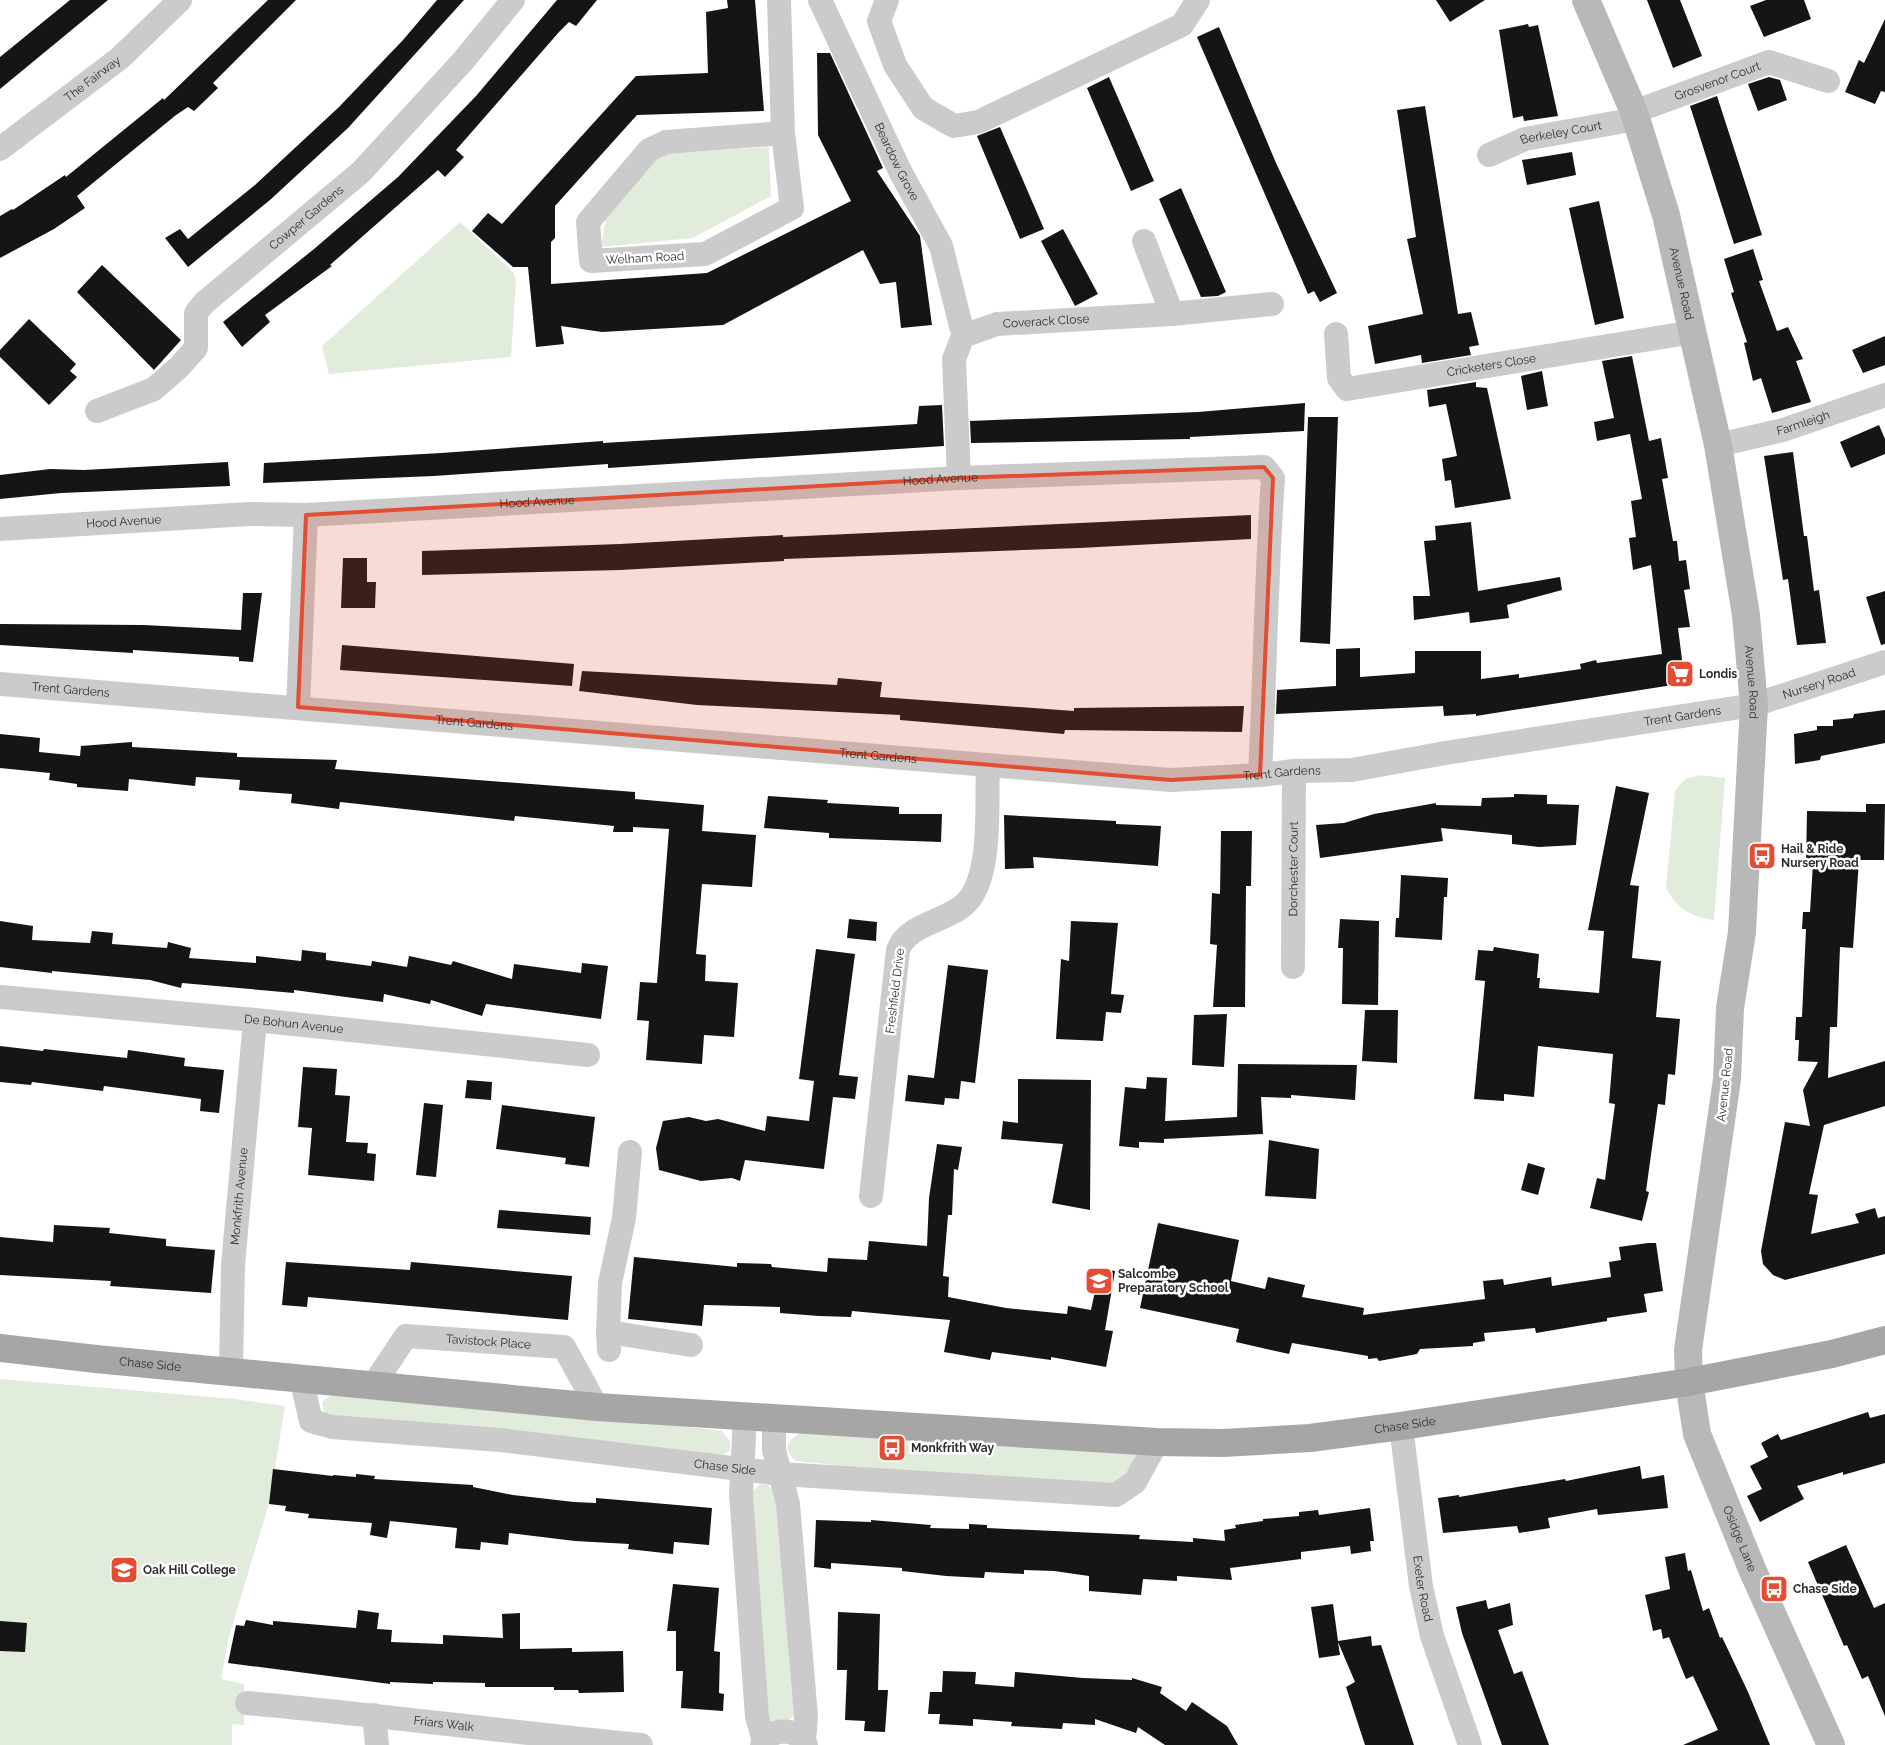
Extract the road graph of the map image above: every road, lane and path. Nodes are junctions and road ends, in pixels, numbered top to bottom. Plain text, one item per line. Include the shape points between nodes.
1 (180, 0) edge
2 (513, 0) edge
3 (780, 0) edge
4 (820, 0) edge
5 (887, 0) edge
6 (1198, 0) edge
7 (1586, 0) edge
8 (1828, 81) dead end
9 (1635, 115) junction
10 (783, 133) junction
11 (0, 149) edge
12 (1489, 155) dead end
13 (1144, 241) dead end
14 (1272, 304) dead end
15 (1172, 314) junction
16 (961, 326) dead end
17 (1693, 332) junction
18 (1336, 334) dead end
19 (1885, 395) edge
20 (97, 411) dead end
21 (1718, 445) junction
22 (959, 478) junction
23 (306, 515) junction
24 (0, 529) edge
25 (1885, 662) edge
26 (0, 684) edge
27 (1754, 705) junction
28 (298, 708) junction
29 (988, 766) junction
30 (1294, 771) junction
31 (1260, 775) junction
32 (1294, 967) dead end
33 (0, 997) edge
34 (255, 1020) junction
35 (588, 1055) dead end
36 (630, 1152) dead end
37 (871, 1196) dead end
38 (1885, 1340) edge
39 (691, 1345) dead end
40 (0, 1348) edge
41 (231, 1372) junction
42 (301, 1378) junction
43 (1689, 1382) junction
44 (372, 1387) junction
45 (597, 1407) junction
46 (745, 1418) junction
47 (774, 1419) junction
48 (1401, 1426) junction
49 (1157, 1442) junction
50 (742, 1470) junction
51 (781, 1474) junction
52 (247, 1703) dead end
53 (374, 1715) junction
54 (763, 1743) edge
55 (805, 1743) edge
56 (377, 1745) edge
57 (641, 1745) edge
58 (1470, 1745) edge
59 (1831, 1745) edge

1 - 11 street, The Fairway via 120,58
2 - 20 street, Cowper Gardens via 463,62 361,172 204,303 196,314 196,348 179,367 154,390
3 - 10 street, Welham Road
4 - 16 street, Beardow Grove via 900,172 941,246
5 - 6 street via 879,21 895,65 923,108 954,126 978,122 1182,25
7 - 9 street, Avenue Road
8 - 9 street, Grosvenor Court via 1768,62
9 - 12 street, Berkeley Court via 1525,139
9 - 17 street, Avenue Road via 1666,215
10 - 10 street, Welham Road via 666,142 649,150 588,222 591,261 705,254 792,208
13 - 15 street
14 - 15 street, Coverack Close
15 - 22 street, Coverack Close via 997,324 963,336 954,359
17 - 18 street, Cricketers Close via 1347,388 1339,378
17 - 21 street, Avenue Road
19 - 21 street, Farmleigh via 1783,430
21 - 27 street, Avenue Road via 1746,615
22 - 23 street, Hood Avenue
22 - 31 street, Hood Avenue via 1264,467 1273,478
23 - 24 street, Hood Avenue via 249,514
23 - 28 street
25 - 27 street, Nursery Road
26 - 28 street, Trent Gardens
27 - 30 street, Trent Gardens via 1352,770
27 - 43 street, Avenue Road via 1742,932 1730,1008 1727,1079 1688,1350
28 - 29 street, Trent Gardens
29 - 31 street, Trent Gardens via 1171,780
29 - 37 street, Freshfield Drive via 984,858 978,883 965,903 910,934 898,950
30 - 31 street, Trent Gardens
30 - 32 street, Dorchester Court
33 - 34 street, De Bohun Avenue
34 - 35 street, De Bohun Avenue
34 - 41 street, Monkfrith Avenue via 233,1265
36 - 39 street via 624,1218 610,1283 609,1341
38 - 43 main road, Chase Side via 1832,1354
40 - 41 main road, Chase Side
41 - 42 main road, Chase Side
42 - 44 main road, Chase Side
42 - 50 street, Chase Side via 311,1421 332,1427 500,1440
43 - 48 main road, Chase Side
43 - 59 street, Osidge Lane via 1697,1434 1752,1569
44 - 45 main road, Chase Side
44 - 45 street, Tavistock Place via 406,1336 564,1347
45 - 46 main road, Chase Side
46 - 47 main road, Chase Side
46 - 50 street
47 - 49 main road, Chase Side
47 - 51 street via 774,1450
48 - 49 main road, Chase Side via 1310,1438 1223,1443
48 - 58 street, Exeter Road via 1421,1586 1432,1636
49 - 51 street, Chase Side via 1135,1482 1116,1495
50 - 51 street, Chase Side
50 - 54 street via 757,1717
51 - 55 street via 788,1504 794,1570 806,1716
52 - 53 street, Friars Walk
53 - 56 street
53 - 57 street, Friars Walk
54 - 55 street via 772,1734 785,1731 794,1733

